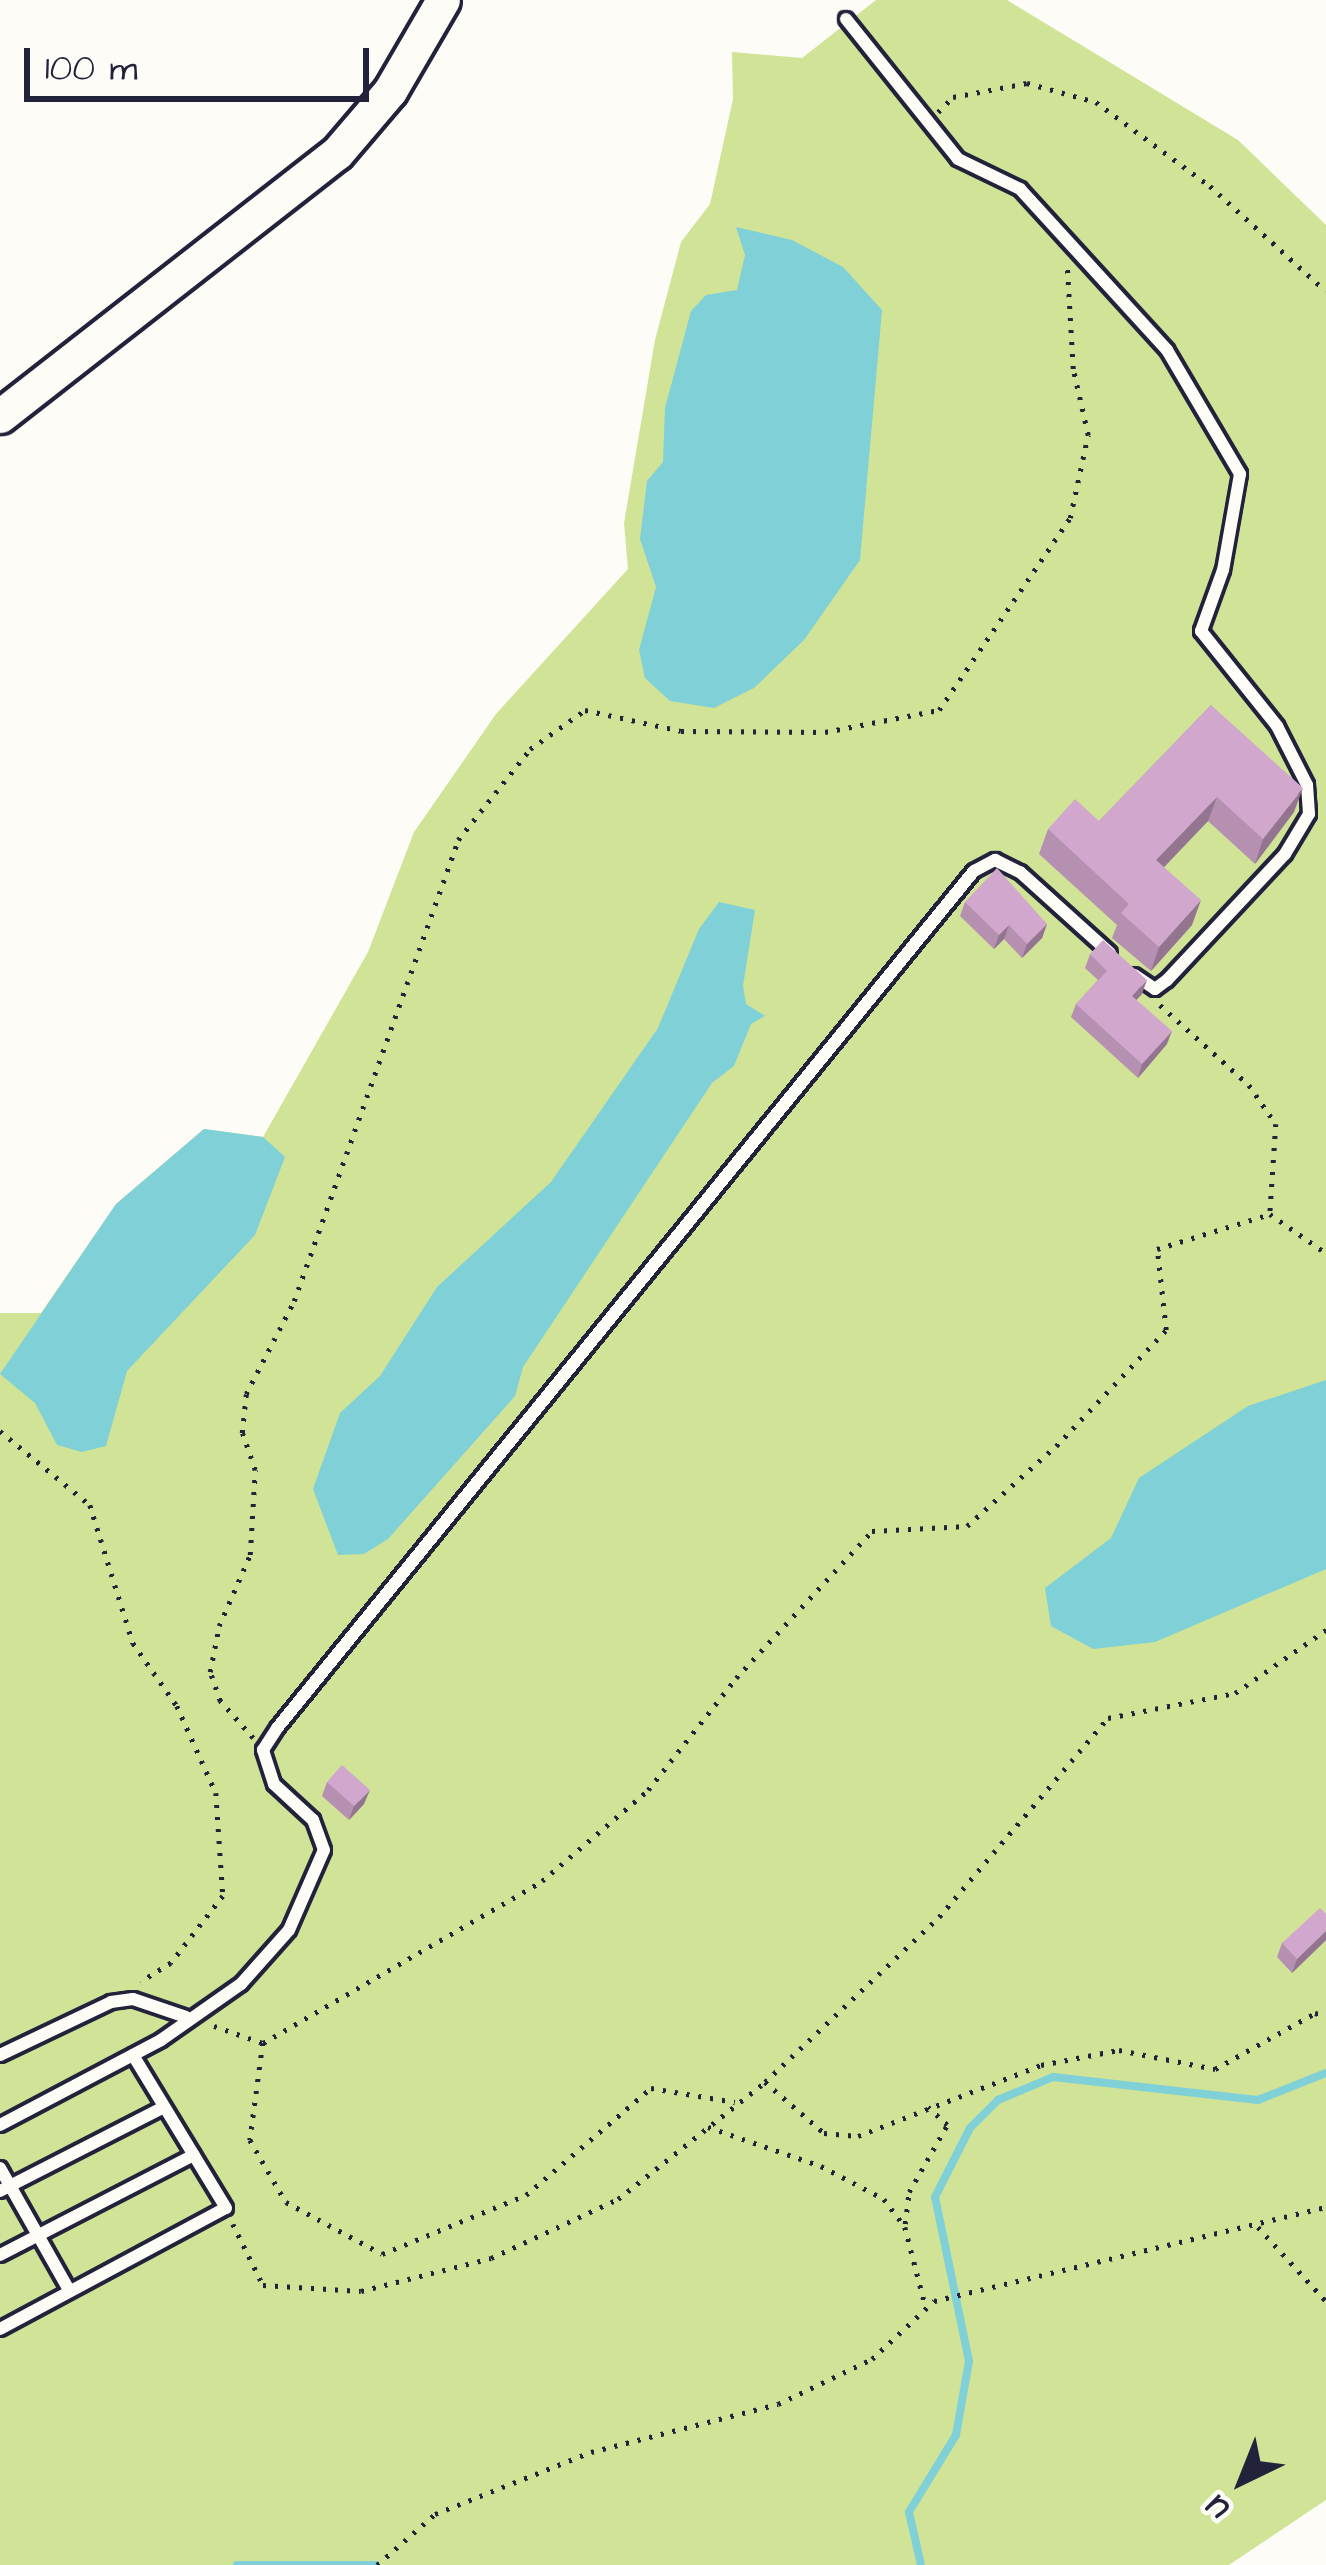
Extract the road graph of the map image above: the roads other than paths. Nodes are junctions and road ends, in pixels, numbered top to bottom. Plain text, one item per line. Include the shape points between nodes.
1 (443, 0) edge
2 (846, 19) dead end
3 (0, 416) edge
4 (186, 2017) junction
5 (133, 2055) junction
6 (0, 2056) edge
7 (164, 2107) junction
8 (0, 2125) edge
9 (194, 2155) junction
10 (0, 2168) edge
11 (5, 2188) edge
12 (39, 2235) junction
13 (0, 2255) edge
14 (69, 2290) junction
15 (0, 2329) edge

1 - 3 main road via 390,91 337,152
2 - 4 lane via 965,166 1013,183 1167,350 1240,474 1223,571 1201,631 1277,726 1307,784 1303,831 1155,989 1020,872 995,860 974,871 457,1500 263,1750 274,1784 313,1820 324,1850 315,1886 241,1984
4 - 5 lane
4 - 6 lane via 133,2000 111,2002
5 - 7 lane
5 - 8 lane
7 - 9 lane
7 - 11 lane
9 - 12 lane
9 - 14 lane via 226,2208
10 - 11 lane
11 - 12 lane
12 - 13 lane
12 - 14 lane
14 - 15 lane

